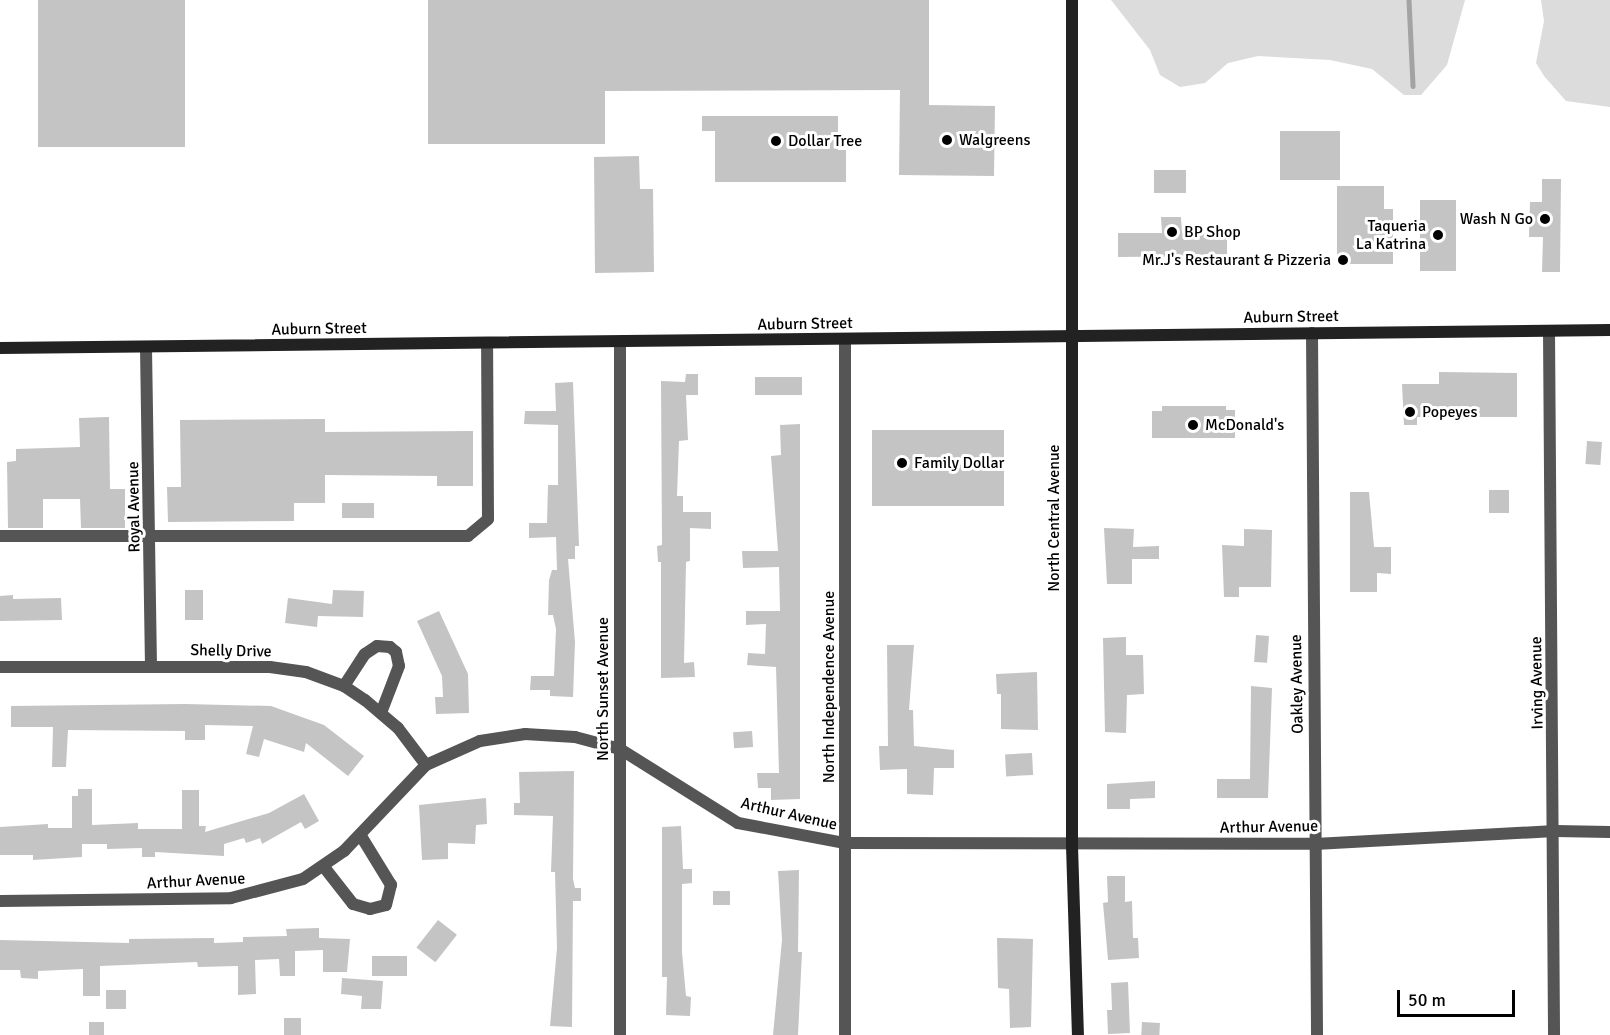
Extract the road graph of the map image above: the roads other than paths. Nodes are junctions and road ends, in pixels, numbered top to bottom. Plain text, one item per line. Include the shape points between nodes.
1 (1072, 0) edge
2 (1610, 330) edge
3 (1549, 331) junction
4 (1312, 333) junction
5 (1071, 336) junction
6 (845, 339) junction
7 (620, 342) junction
8 (488, 344) junction
9 (0, 348) edge
10 (146, 348) junction
11 (152, 535) junction
12 (0, 536) edge
13 (151, 666) junction
14 (0, 667) edge
15 (344, 686) junction
16 (381, 713) junction
17 (620, 748) junction
18 (426, 765) junction
19 (1555, 831) junction
20 (1610, 832) edge
21 (361, 836) junction
22 (845, 843) junction
23 (1316, 844) junction
24 (1072, 846) junction
25 (324, 867) junction
26 (0, 901) edge
27 (620, 1035) edge
28 (845, 1035) edge
29 (1078, 1035) edge
30 (1317, 1035) edge
31 (1554, 1035) edge

1 - 5 main road, North Central Avenue
2 - 3 main road, Auburn Street
3 - 4 main road, Auburn Street
3 - 19 street, Irving Avenue
4 - 5 main road, Auburn Street
4 - 23 street, Oakley Avenue
5 - 6 main road, Auburn Street
5 - 24 main road, North Central Avenue
6 - 7 main road, Auburn Street
6 - 22 street, North Independence Avenue
7 - 8 main road, Auburn Street
7 - 17 street, North Sunset Avenue
8 - 10 main road, Auburn Street
8 - 11 street via 489,507 488,519 478,531 468,536
9 - 10 main road, Auburn Street
10 - 11 street, Royal Avenue
11 - 12 street
11 - 13 street, Royal Avenue
13 - 14 street, Shelly Drive
13 - 15 street, Shelly Drive via 286,668
15 - 16 street, Shelly Drive
15 - 16 street via 365,654 377,646 390,647 396,652 399,666
16 - 18 street, Shelly Drive via 398,728
17 - 18 street, Arthur Avenue via 575,737 525,734 480,741
17 - 22 street, Arthur Avenue via 738,823
17 - 27 street, North Sunset Avenue
18 - 21 street, Arthur Avenue
19 - 20 street, Arthur Avenue
19 - 23 street, Arthur Avenue
19 - 31 street, Irving Avenue
21 - 25 street, Arthur Avenue
21 - 25 street via 391,885 386,905 370,909 353,904
22 - 24 street, Arthur Avenue
22 - 28 street, North Independence Avenue
23 - 24 street, Arthur Avenue
23 - 30 street, Oakley Avenue
24 - 29 main road, North Central Avenue
25 - 26 street, Arthur Avenue via 303,879 231,898

